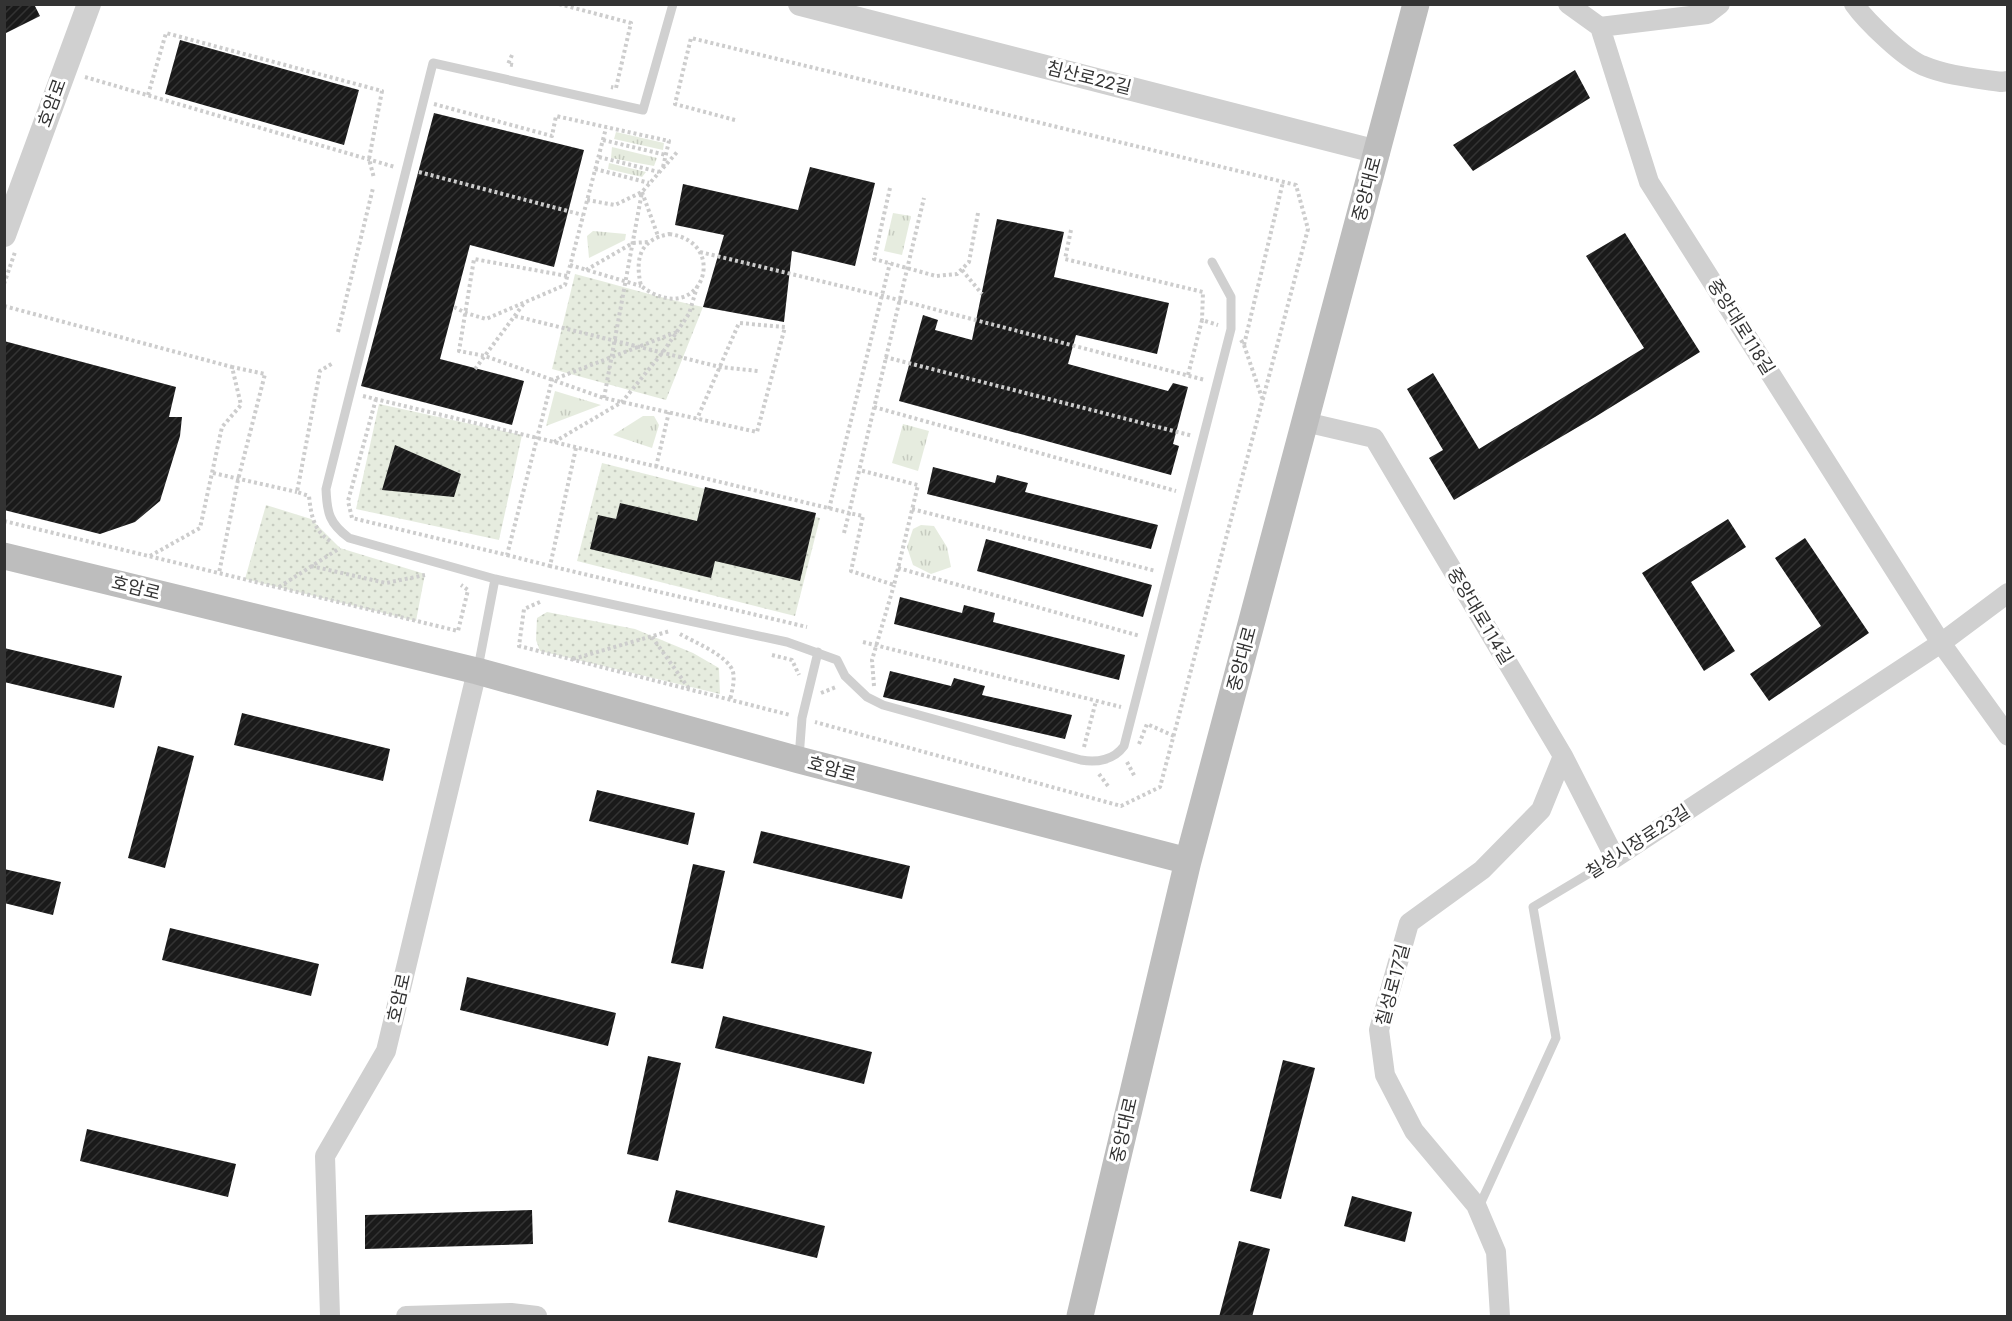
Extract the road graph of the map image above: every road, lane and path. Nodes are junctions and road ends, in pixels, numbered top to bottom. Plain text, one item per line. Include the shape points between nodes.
1 (89, 4) edge
2 (559, 4) edge
3 (673, 4) edge
4 (800, 4) edge
5 (1416, 4) edge
6 (1568, 4) edge
7 (1720, 4) edge
8 (1854, 4) edge
9 (1600, 27) junction
10 (512, 55) dead end
11 (519, 66) dead end
12 (85, 77) dead end
13 (2007, 81) edge
14 (605, 85) dead end
15 (148, 95) junction
16 (431, 103) dead end
17 (735, 120) dead end
18 (606, 128) junction
19 (603, 140) junction
20 (678, 151) dead end
21 (1378, 152) junction
22 (666, 155) junction
23 (599, 157) junction
24 (369, 159) junction
25 (663, 167) junction
26 (396, 168) dead end
27 (595, 169) junction
28 (415, 171) dead end
29 (659, 172) junction
30 (374, 178) dead end
31 (649, 183) junction
32 (373, 188) dead end
33 (890, 188) dead end
34 (642, 192) junction
35 (924, 198) dead end
36 (587, 200) junction
37 (978, 213) dead end
38 (583, 215) junction
39 (1071, 230) dead end
40 (4, 235) edge
41 (658, 236) junction
42 (648, 242) junction
43 (633, 243) junction
44 (700, 252) junction
45 (1212, 262) dead end
46 (890, 263) junction
47 (570, 265) junction
48 (907, 267) junction
49 (585, 270) junction
50 (962, 270) junction
51 (567, 276) junction
52 (626, 282) junction
53 (641, 286) junction
54 (697, 287) junction
55 (982, 294) dead end
56 (882, 296) junction
57 (899, 300) junction
58 (525, 302) junction
59 (4, 306) edge
60 (454, 307) dead end
61 (466, 313) junction
62 (515, 316) junction
63 (1202, 320) dead end
64 (338, 332) dead end
65 (677, 332) junction
66 (1244, 345) dead end
67 (641, 347) junction
68 (663, 352) junction
69 (485, 356) junction
70 (885, 357) junction
71 (611, 358) junction
72 (333, 363) dead end
73 (232, 367) junction
74 (720, 367) junction
75 (475, 369) dead end
76 (758, 371) dead end
77 (552, 380) junction
78 (1217, 383) junction
79 (365, 386) dead end
80 (604, 398) junction
81 (376, 399) junction
82 (1263, 400) junction
83 (622, 402) junction
84 (874, 407) junction
85 (669, 412) junction
86 (697, 419) junction
87 (1305, 422) junction
88 (536, 438) junction
89 (1203, 438) junction
90 (553, 442) junction
91 (576, 448) junction
92 (656, 467) junction
93 (859, 470) junction
94 (213, 473) junction
95 (238, 480) junction
96 (297, 492) junction
97 (1189, 495) junction
98 (309, 496) dead end
99 (829, 509) junction
100 (912, 509) junction
101 (849, 513) junction
102 (4, 521) edge
103 (844, 533) dead end
104 (340, 548) dead end
105 (507, 555) junction
106 (4, 556) edge
107 (150, 556) junction
108 (311, 566) junction
109 (550, 566) junction
110 (898, 568) junction
111 (219, 573) junction
112 (433, 573) dead end
113 (1168, 574) junction
114 (495, 579) junction
115 (894, 585) junction
116 (278, 587) junction
117 (468, 590) dead end
118 (2007, 593) edge
119 (542, 601) dead end
120 (807, 627) dead end
121 (659, 628) dead end
122 (671, 631) junction
123 (680, 633) junction
124 (652, 637) junction
125 (703, 639) dead end
126 (1151, 640) junction
127 (863, 642) dead end
128 (1941, 643) junction
129 (876, 646) junction
130 (818, 652) junction
131 (771, 655) dead end
132 (573, 660) junction
133 (477, 671) junction
134 (799, 677) dead end
135 (690, 690) junction
136 (730, 700) junction
137 (875, 701) junction
138 (1096, 701) junction
139 (795, 706) dead end
140 (1133, 710) junction
141 (802, 718) junction
142 (2007, 736) edge
143 (1563, 756) junction
144 (799, 760) junction
145 (1081, 760) junction
146 (1127, 762) dead end
147 (1097, 771) dead end
148 (1135, 777) dead end
149 (1108, 786) dead end
150 (1615, 858) junction
151 (1188, 861) junction
152 (1478, 1209) junction
153 (450, 1315) edge
154 (330, 1317) edge
155 (406, 1317) edge
156 (537, 1317) edge
157 (1080, 1317) edge
158 (1500, 1317) edge

1 - 40 street, 호암로
2 - 14 path via 631,23 616,88
3 - 114 lane via 643,110 433,63 326,489 327,512 337,529 349,538
4 - 21 street, 침산로22길
5 - 21 main road, 중앙대로
6 - 9 street
7 - 9 street via 1707,14
8 - 13 street via 1866,20 1921,65 1955,75
9 - 128 street, 중앙대로118길 via 1649,182
10 - 11 path via 508,64
12 - 15 path
15 - 24 path
15 - 24 path via 166,33 382,91
16 - 18 path via 552,136 556,116
17 - 82 path via 675,104 691,38 1296,185 1308,229
18 - 19 path
18 - 22 path via 669,141
19 - 22 path
19 - 23 path
20 - 25 path
21 - 87 main road, 중앙대로
22 - 25 path
23 - 27 path
23 - 29 path
24 - 26 path
24 - 30 path
25 - 29 path
27 - 31 path
27 - 36 path
28 - 38 path
29 - 31 path
31 - 34 path
32 - 64 path
33 - 46 path via 874,259
34 - 36 path via 615,205
34 - 41 path
34 - 43 path
35 - 48 path
36 - 38 path
37 - 50 path via 969,262
38 - 47 path
39 - 63 path via 1065,259 1203,292
41 - 42 path
41 - 44 path via 681,235
42 - 43 path
42 - 53 path via 638,262
43 - 49 path
43 - 52 path
44 - 54 path via 704,267
44 - 56 path
45 - 78 lane via 1231,297 1231,329
46 - 48 path
46 - 56 path
47 - 49 path
47 - 51 path
48 - 50 path via 936,276
48 - 57 path
49 - 52 path
50 - 55 path
51 - 58 path via 565,285
51 - 61 path via 474,259
52 - 53 path
52 - 71 path
53 - 54 path via 670,300 690,294
54 - 65 path via 689,314
56 - 57 path
56 - 99 path
57 - 70 path
57 - 78 path
58 - 61 path via 486,319
58 - 62 path
59 - 73 path
60 - 61 path
61 - 69 path via 459,351
62 - 67 path
62 - 69 path
65 - 67 path
65 - 68 path
66 - 82 path
67 - 68 path
67 - 71 path
68 - 74 path
68 - 83 path
69 - 75 path
69 - 77 path
70 - 84 path
70 - 89 path
71 - 77 path
71 - 80 path
72 - 96 path via 320,371
73 - 94 path via 241,405 222,427
73 - 95 path via 265,374
74 - 76 path
74 - 86 path
74 - 86 path via 739,323 785,327 757,432
77 - 80 path
77 - 88 path
78 - 89 lane
79 - 81 path via 362,396
80 - 83 path
81 - 88 path
81 - 105 path via 348,501 352,518
82 - 141 path via 1160,787 1120,806
83 - 85 path
83 - 90 path
84 - 93 path
84 - 97 path
85 - 86 path
85 - 92 path
87 - 143 street, 중앙대로114길 via 1374,438
87 - 151 main road, 중앙대로
88 - 90 path
88 - 105 path
89 - 97 lane
90 - 91 path
91 - 92 path
91 - 109 path
92 - 99 path
93 - 100 path via 918,485
93 - 101 path
94 - 95 path
94 - 107 path via 200,528
95 - 96 path
95 - 111 path
96 - 98 path
97 - 113 lane
99 - 101 path
100 - 110 path
100 - 113 path
101 - 103 path
101 - 115 path via 863,516 852,571
102 - 107 path
104 - 108 path
105 - 109 path
106 - 133 main road, 호암로
107 - 111 path
108 - 112 path via 386,583
108 - 116 path
109 - 120 path
110 - 115 path
110 - 126 path
111 - 116 path
113 - 126 lane
114 - 130 lane
114 - 133 lane
115 - 129 path
116 - 117 path via 458,631
118 - 128 street, 칠성시장로23길
119 - 132 path via 524,609 519,646
121 - 122 path
122 - 123 path
122 - 124 path
123 - 125 path
123 - 136 path via 727,660 733,671
124 - 132 path
124 - 135 path
126 - 140 lane
127 - 129 path
128 - 142 street, 중앙대로118길
128 - 150 street, 칠성시장로23길
129 - 137 path via 872,660
129 - 138 path
130 - 137 lane via 837,660 845,676
130 - 141 lane
131 - 134 path via 792,660
132 - 135 path
133 - 144 main road, 호암로
133 - 154 street, 호암로 via 386,1051 325,1156
135 - 136 path
136 - 139 path via 793,716
137 - 145 lane
138 - 140 path
138 - 145 path
140 - 145 lane via 1119,753 1095,762
141 - 144 lane
143 - 150 street, 중앙대로114길
143 - 152 street, 칠성로17길 via 1541,810 1482,870 1409,923 1379,1030 1385,1075 1414,1131
144 - 151 main road, 호암로
146 - 148 path
147 - 149 path
150 - 152 lane, 칠성시장로23길 via 1533,907 1556,1038
151 - 157 main road, 중앙대로
152 - 158 street, 칠성로17길 via 1496,1252
153 - 155 street
153 - 156 street via 511,1313

